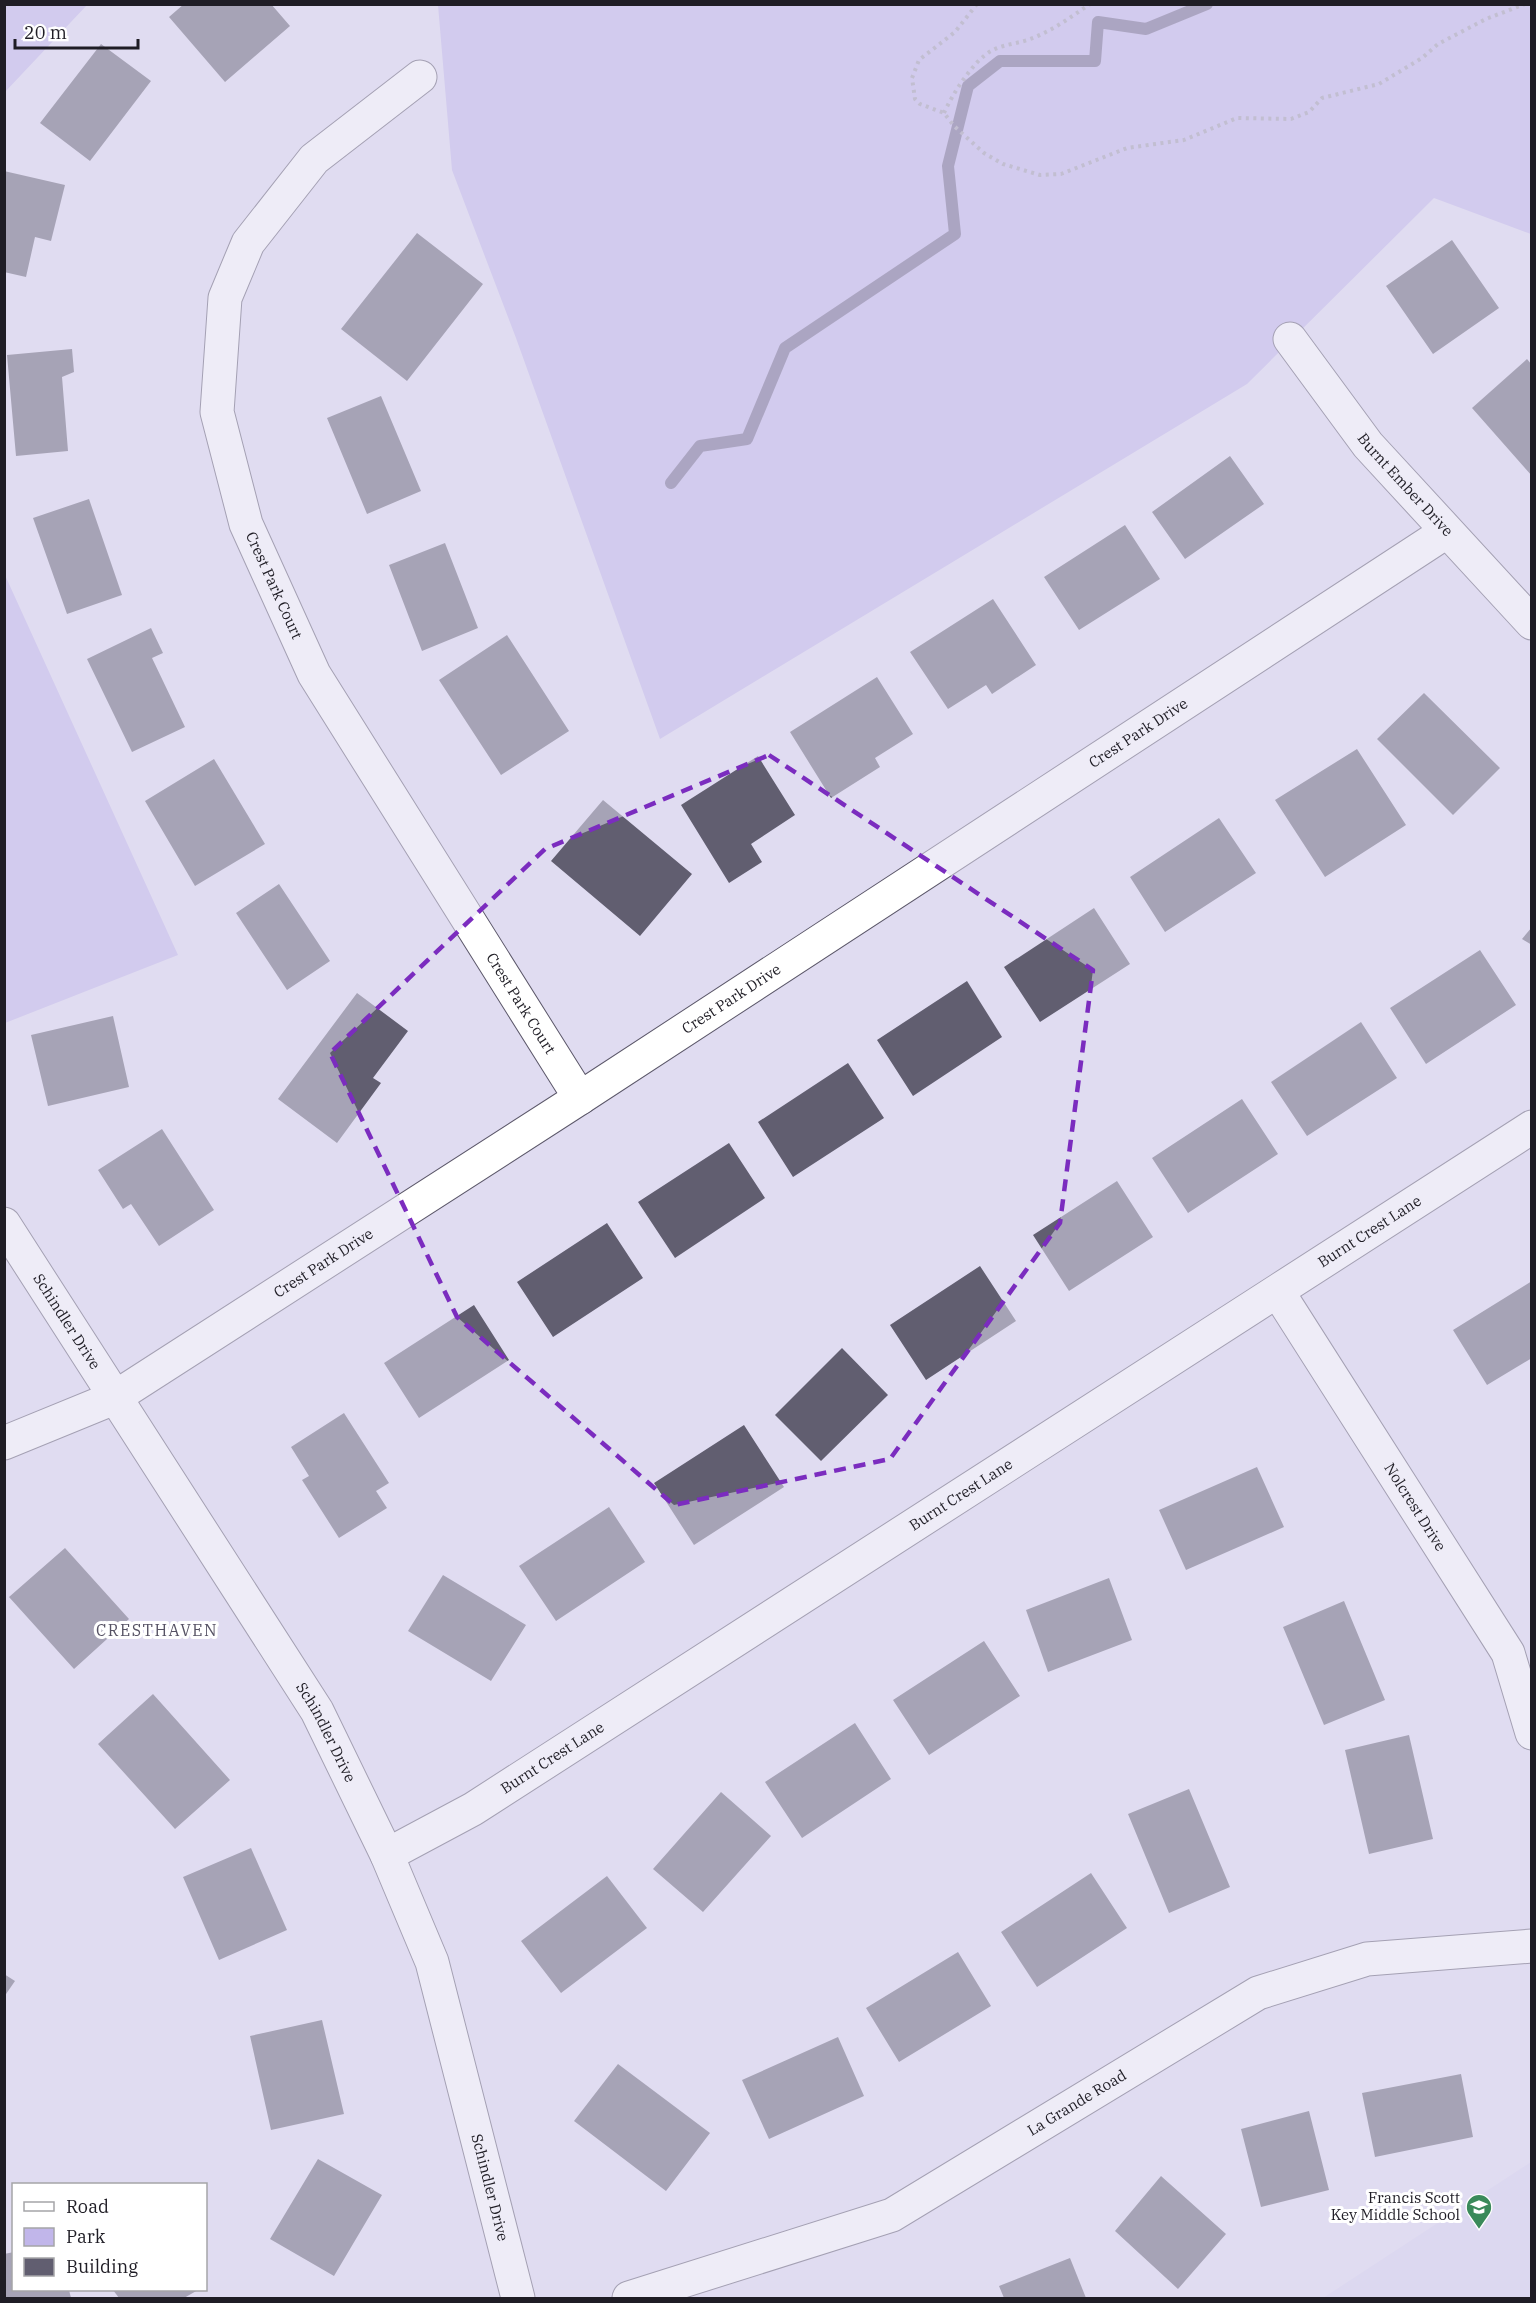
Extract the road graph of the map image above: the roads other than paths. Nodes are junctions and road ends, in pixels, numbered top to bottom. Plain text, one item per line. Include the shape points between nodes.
1 (420, 77) dead end
2 (1290, 339) dead end
3 (1446, 532) junction
4 (1532, 623) edge
5 (580, 1098) junction
6 (1532, 1127) edge
7 (4, 1224) edge
8 (1278, 1292) junction
9 (114, 1398) junction
10 (4, 1443) edge
11 (1532, 1733) edge
12 (387, 1855) junction
13 (1532, 1946) edge
14 (518, 2298) edge
15 (629, 2298) edge

1 - 5 street, Crest Park Court via 314,159 248,243 225,298 217,412 246,524 314,674
2 - 3 street, Burnt Ember Drive via 1368,445
3 - 4 street, Burnt Ember Drive
3 - 5 street, Crest Park Drive
5 - 9 street, Crest Park Drive
6 - 8 street, Burnt Crest Lane
7 - 9 street, Schindler Drive
8 - 11 street, Nolcrest Drive via 1508,1653
8 - 12 street, Burnt Crest Lane via 473,1809
9 - 10 street, Crest Park Drive
9 - 12 street, Schindler Drive via 317,1711
12 - 14 street, Schindler Drive via 432,1962
13 - 15 street, La Grande Road via 1367,1959 1258,1993 892,2215

